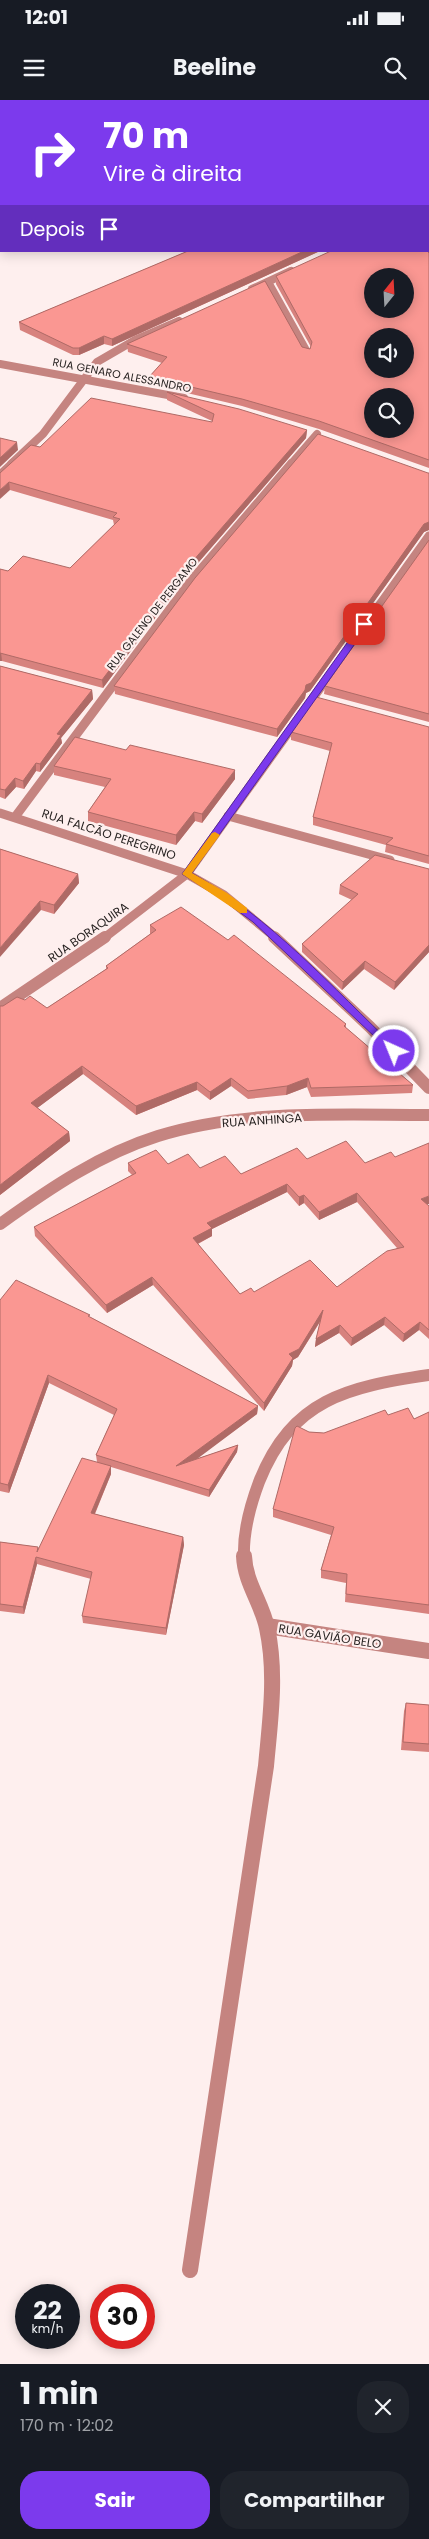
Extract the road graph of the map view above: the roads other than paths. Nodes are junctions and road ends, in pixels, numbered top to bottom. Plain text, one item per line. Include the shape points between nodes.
1 (301, 267) edge
2 (268, 282) junction
3 (241, 294) edge
4 (188, 317) edge
5 (307, 352) edge
6 (0, 364) edge
7 (83, 379) junction
8 (190, 400) edge
9 (317, 434) edge
10 (0, 475) edge
11 (429, 536) edge
12 (0, 813) edge
13 (228, 816) junction
14 (15, 817) junction
15 (400, 863) edge
16 (187, 874) junction
17 (0, 1008) edge
18 (429, 1088) edge
19 (429, 1115) edge
20 (0, 1224) edge
21 (429, 1375) edge
22 (267, 1626) junction
23 (429, 1651) edge
24 (190, 2270) dead end

1 - 2 street
2 - 3 street
2 - 5 street
4 - 7 street via 109,354 97,362
6 - 7 street, RUA GENARO ALESSANDRO
7 - 8 street, RUA GENARO ALESSANDRO
7 - 10 street via 38,440
9 - 14 street, RUA GALENO DE PERGAMO via 99,694
11 - 13 street, RUA BORAQUIRA via 316,699
12 - 14 street, RUA FALCÃO PEREGRINO
13 - 15 street
13 - 16 street, RUA BORAQUIRA
14 - 16 street, RUA FALCÃO PEREGRINO
16 - 17 street, RUA BORAQUIRA via 99,942
16 - 18 street, RUA FALCÃO PEREGRINO via 224,895 256,920 370,1027
19 - 20 street, RUA ANHINGA via 222,1121 158,1136 89,1166 44,1192
21 - 22 street, RUA GAVIÃO BELO via 381,1382 335,1396 301,1415 283,1434 262,1470 246,1534 244,1563 252,1594
22 - 23 street, RUA GAVIÃO BELO
22 - 24 street via 272,1697 266,1766

